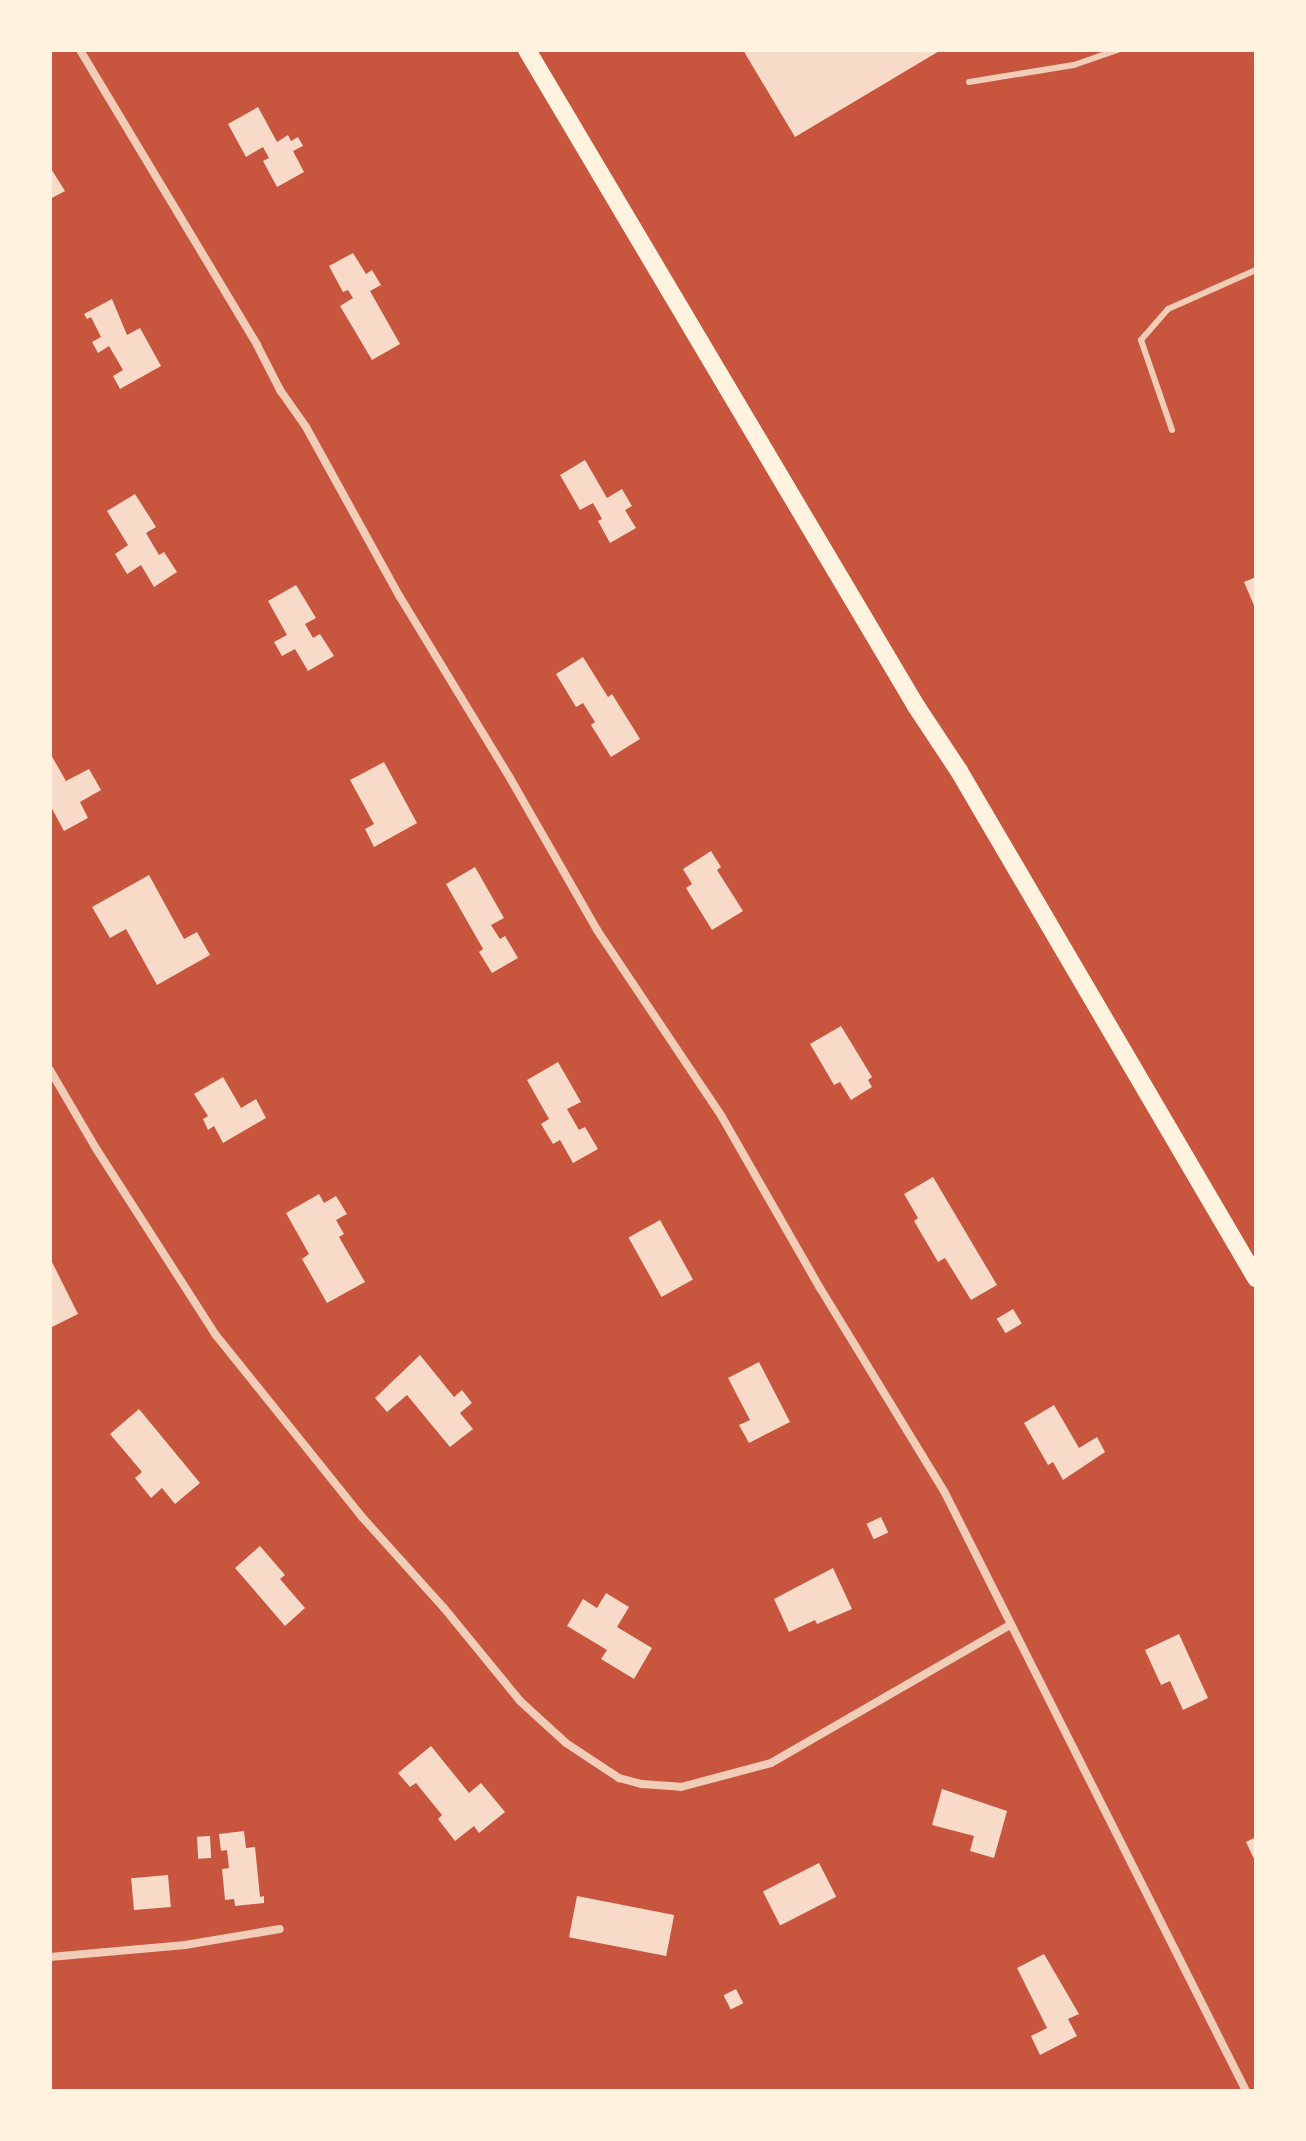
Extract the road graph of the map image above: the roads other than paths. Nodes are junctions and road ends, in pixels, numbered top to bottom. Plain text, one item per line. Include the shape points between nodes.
1 (80, 50) edge
2 (527, 50) edge
3 (1117, 50) edge
4 (969, 82) dead end
5 (1256, 270) edge
6 (1172, 430) dead end
7 (50, 1070) edge
8 (1256, 1278) edge
9 (1010, 1625) junction
10 (280, 1929) dead end
11 (50, 1957) edge
12 (1246, 2091) edge

1 - 9 street via 597,930 722,1117 945,1493
2 - 8 main road
3 - 4 lane via 1074,65
5 - 6 lane via 1168,309 1141,340
7 - 9 street via 224,1346 520,1701 566,1743 619,1778 681,1787 771,1763
9 - 12 street
10 - 11 street via 185,1945

